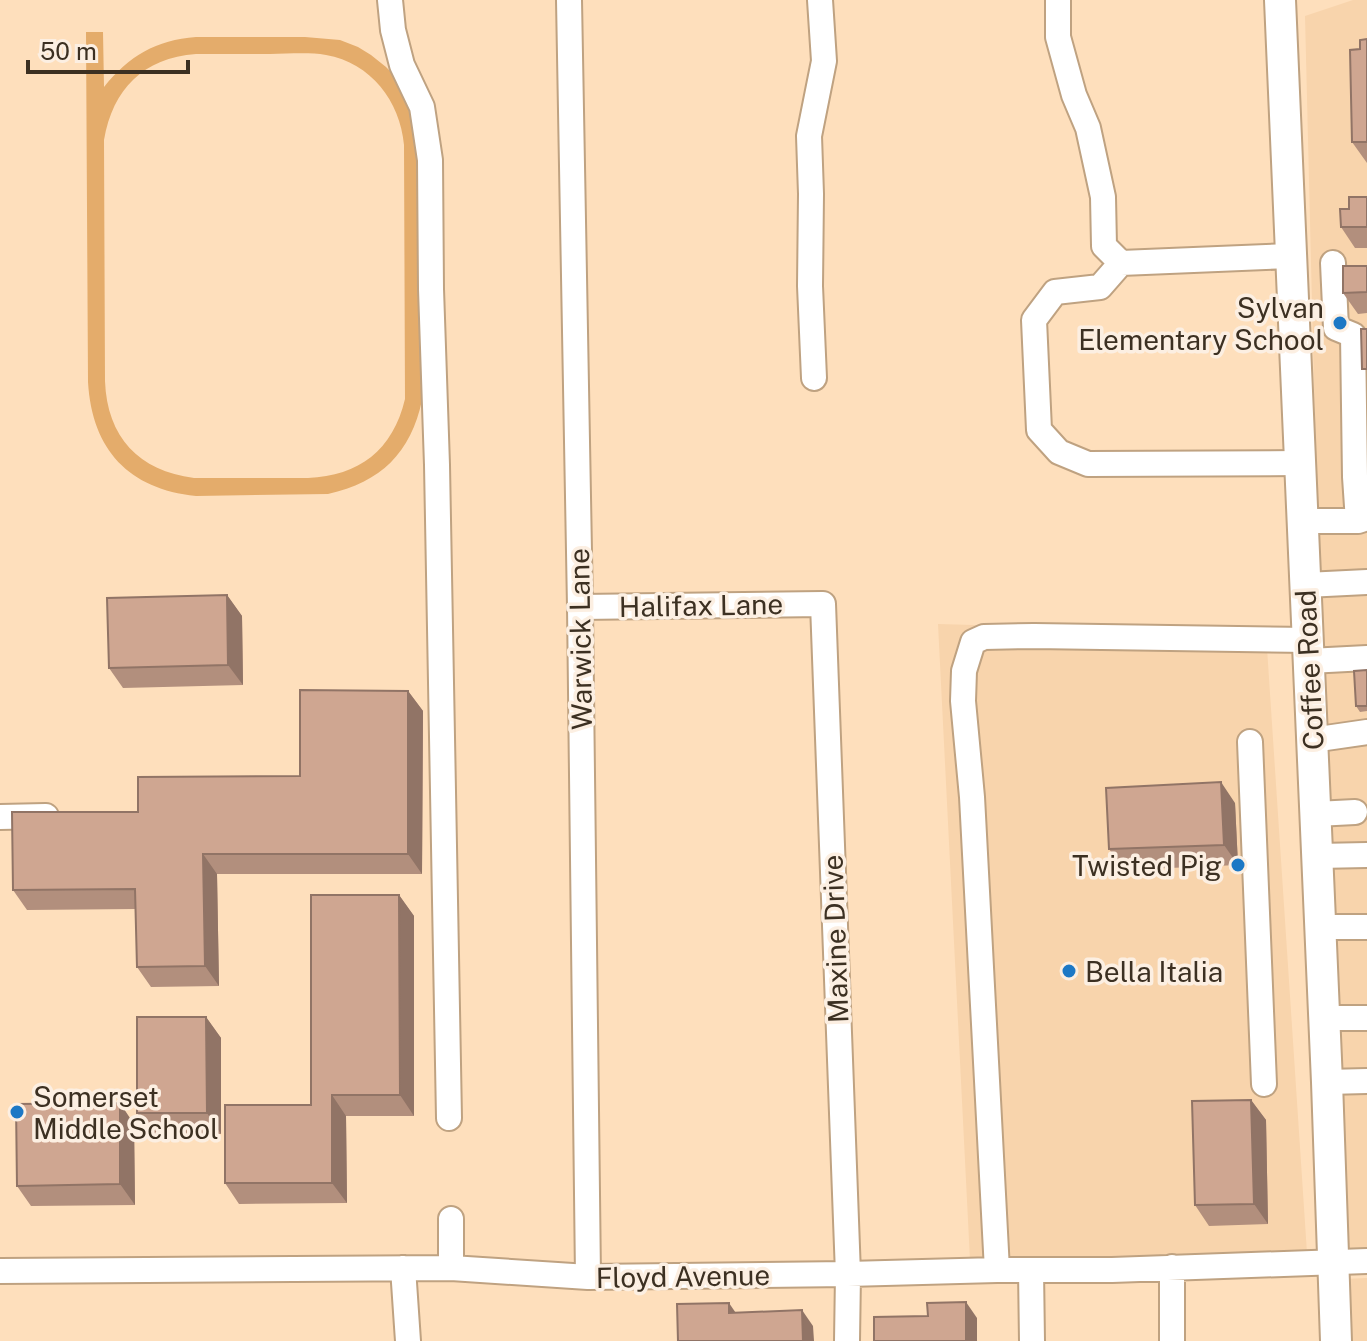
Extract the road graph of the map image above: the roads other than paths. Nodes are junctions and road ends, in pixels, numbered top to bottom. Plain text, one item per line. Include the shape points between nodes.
1 (390, 0) edge
2 (569, 0) edge
3 (820, 0) edge
4 (1058, 0) edge
5 (1280, 0) edge
6 (1291, 256) junction
7 (1121, 263) junction
8 (1333, 263) dead end
9 (814, 378) dead end
10 (1360, 392) edge
11 (1300, 463) junction
12 (1363, 520) edge
13 (1303, 521) junction
14 (1367, 582) edge
15 (1306, 592) junction
16 (1367, 598) edge
17 (823, 604) joint
18 (580, 607) junction
19 (1309, 651) junction
20 (1367, 658) edge
21 (1367, 732) edge
22 (1312, 740) junction
23 (1250, 742) dead end
24 (1355, 812) dead end
25 (1316, 814) junction
26 (71, 815) edge
27 (0, 817) edge
28 (1367, 855) edge
29 (1318, 856) junction
30 (1320, 927) junction
31 (1367, 927) edge
32 (1325, 1018) junction
33 (1367, 1018) edge
34 (1367, 1081) edge
35 (1327, 1082) junction
36 (1264, 1084) dead end
37 (449, 1118) dead end
38 (451, 1219) dead end
39 (1333, 1261) junction
40 (1367, 1261) edge
41 (1172, 1267) junction
42 (403, 1268) junction
43 (451, 1268) junction
44 (997, 1270) junction
45 (1031, 1270) junction
46 (0, 1271) edge
47 (848, 1274) junction
48 (588, 1277) junction
49 (408, 1341) edge
50 (847, 1341) edge
51 (1032, 1341) edge
52 (1172, 1341) edge
53 (1336, 1341) edge

1 - 37 street via 402,65 422,107 430,160
2 - 18 street, Warwick Lane
3 - 9 street via 824,61 809,136
4 - 7 street via 1058,37 1088,128 1103,197 1104,246
5 - 6 main road, Coffee Road
6 - 7 street
6 - 11 main road, Coffee Road
7 - 11 street via 1100,287 1055,292 1034,320 1039,430 1059,452 1088,464
8 - 10 street via 1336,328 1353,335
10 - 12 street via 1355,477
11 - 13 main road, Coffee Road
12 - 13 street
13 - 15 main road, Coffee Road
14 - 15 street
15 - 16 street
15 - 19 main road, Coffee Road
17 - 18 street, Halifax Lane
17 - 47 street, Maxine Drive
18 - 48 street, Warwick Lane
19 - 20 street
19 - 22 main road, Coffee Road
19 - 44 street via 1034,636 973,642 964,671 963,701
21 - 22 street
22 - 25 main road, Coffee Road
23 - 36 street
24 - 25 street
25 - 29 main road, Coffee Road
26 - 27 street
28 - 29 street
29 - 30 main road, Coffee Road
30 - 31 street
30 - 32 main road, Coffee Road
32 - 33 street
32 - 35 main road, Coffee Road
34 - 35 street
35 - 39 main road, Coffee Road
38 - 43 street
39 - 40 street, Floyd Avenue
39 - 41 street, Floyd Avenue
39 - 53 main road, Coffee Road
41 - 45 street, Floyd Avenue
41 - 52 street
42 - 43 street, Floyd Avenue
42 - 46 street, Floyd Avenue
42 - 49 street
43 - 48 street, Floyd Avenue
44 - 45 street, Floyd Avenue
44 - 47 street, Floyd Avenue
45 - 51 street
47 - 48 street, Floyd Avenue
47 - 50 street, Maxine Drive

